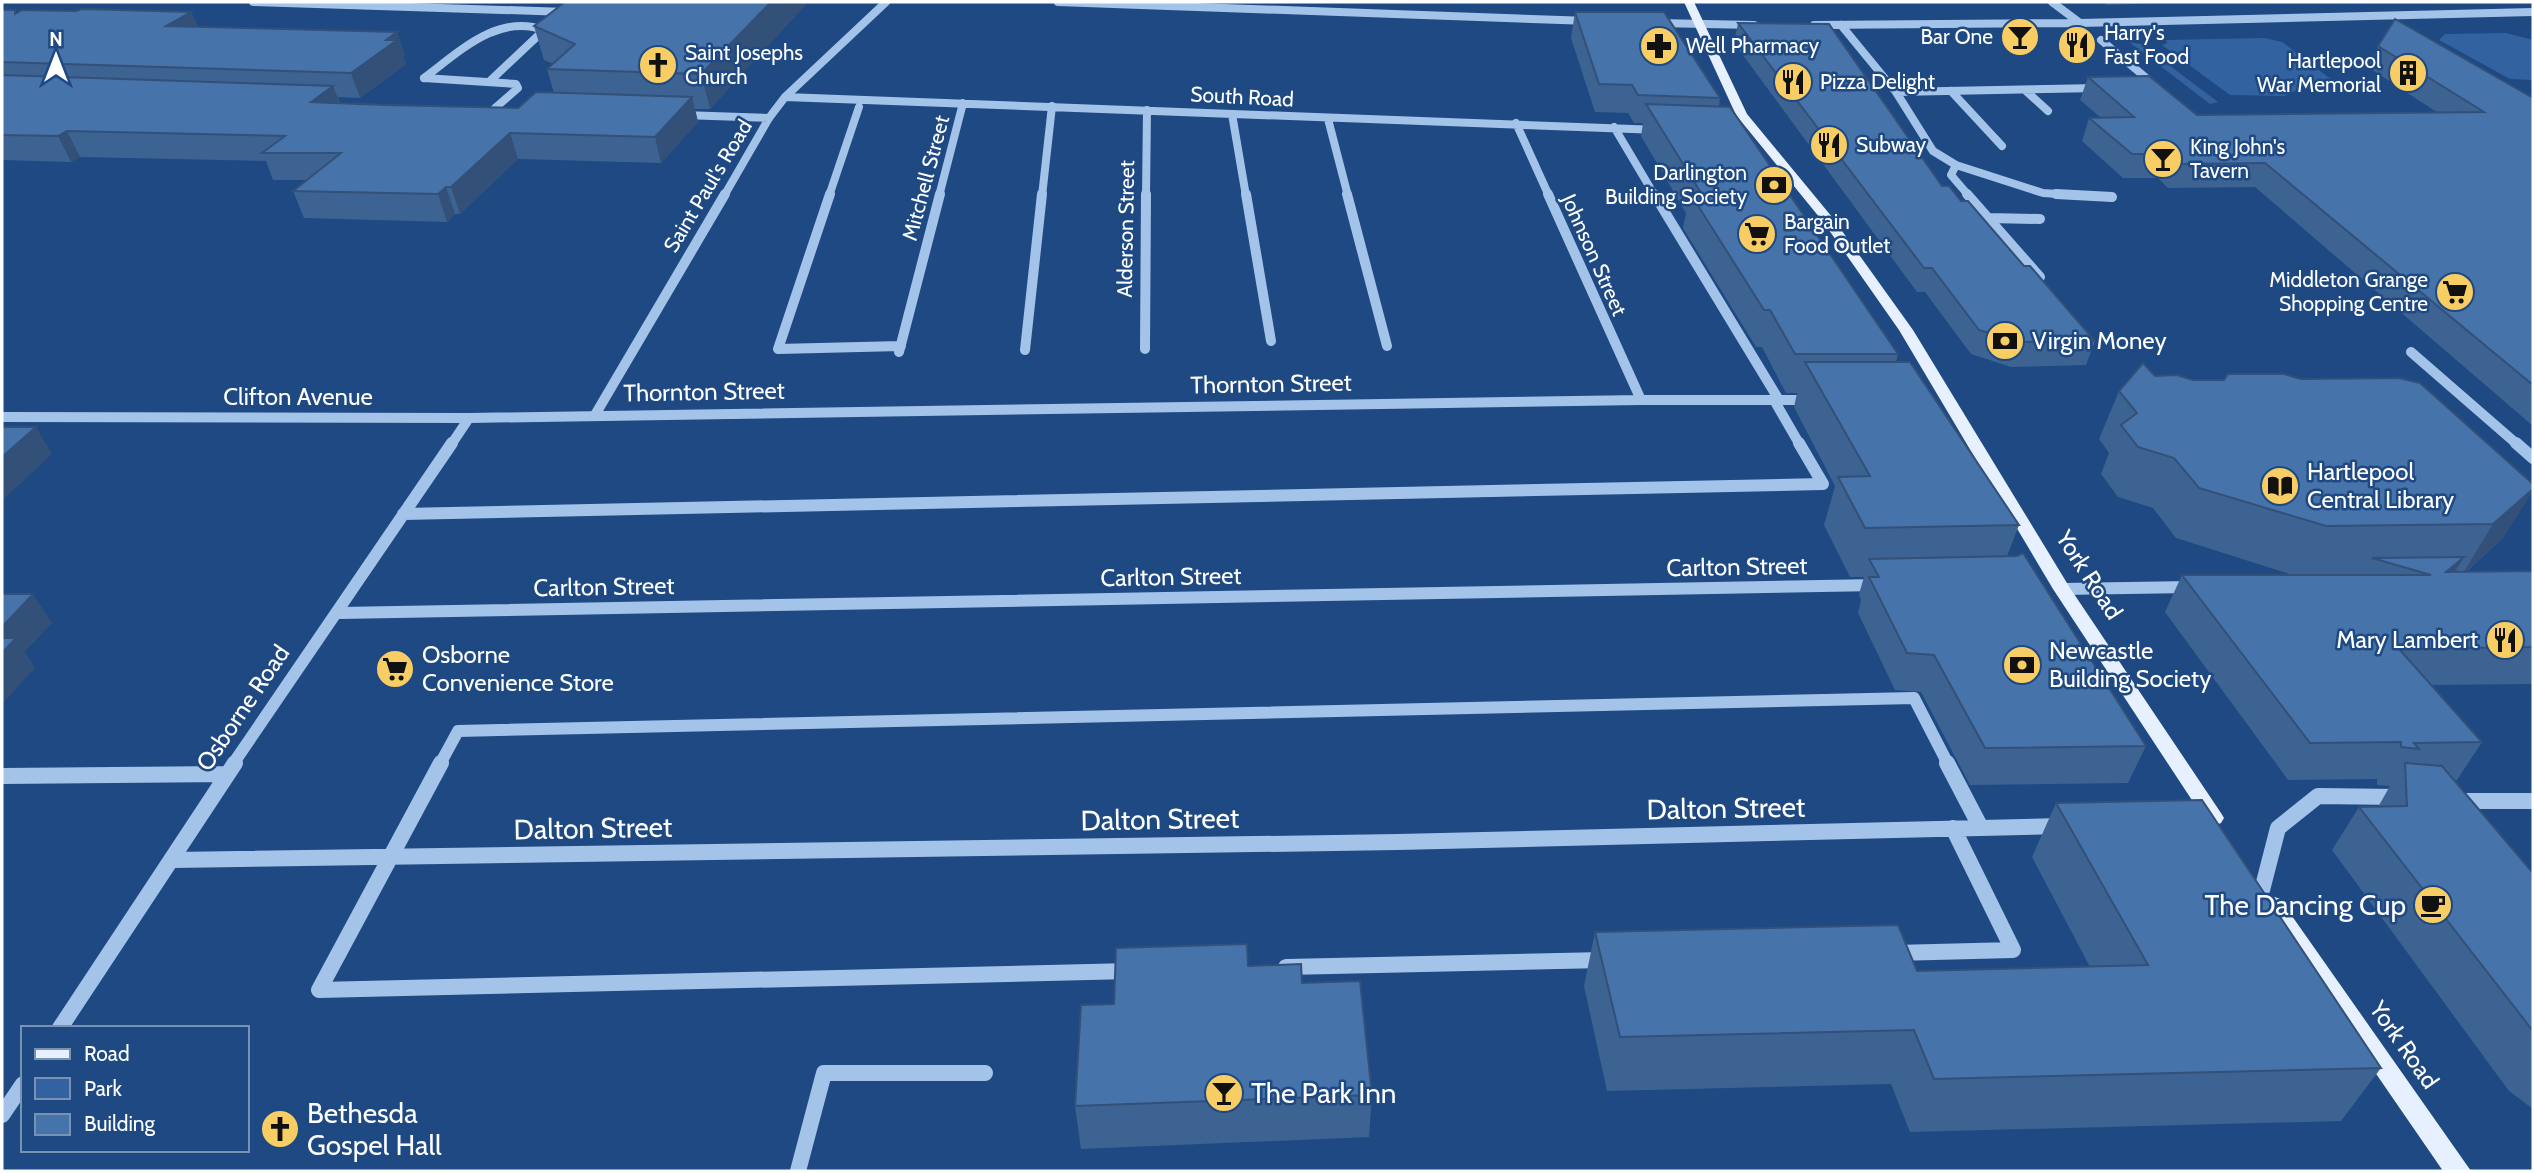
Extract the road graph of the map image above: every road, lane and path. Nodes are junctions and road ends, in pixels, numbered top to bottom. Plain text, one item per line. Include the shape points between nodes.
1 (253, 2) edge
2 (886, 2) edge
3 (1058, 2) edge
4 (1689, 2) edge
5 (2052, 2) edge
6 (577, 12) edge
7 (2533, 12) edge
8 (1603, 22) edge
9 (1645, 23) edge
10 (2080, 23) junction
11 (1701, 25) junction
12 (1765, 25) edge
13 (1803, 25) edge
14 (1841, 25) junction
15 (2101, 40) dead end
16 (490, 81) junction
17 (2157, 86) junction
18 (2144, 87) edge
19 (2104, 88) edge
20 (2026, 90) junction
21 (1951, 91) junction
22 (1896, 92) junction
23 (2166, 94) edge
24 (785, 97) junction
25 (963, 103) junction
26 (1052, 106) junction
27 (859, 107) dead end
28 (480, 108) edge
29 (494, 109) junction
30 (508, 109) edge
31 (1147, 110) junction
32 (2048, 111) dead end
33 (673, 114) edge
34 (1232, 114) junction
35 (769, 118) junction
36 (1328, 119) junction
37 (1516, 123) junction
38 (1614, 127) junction
39 (1669, 131) edge
40 (2002, 146) dead end
41 (1956, 165) junction
42 (2112, 197) dead end
43 (1989, 218) junction
44 (2040, 219) dead end
45 (2043, 281) edge
46 (1271, 341) dead end
47 (1387, 346) dead end
48 (1145, 349) dead end
49 (1025, 350) dead end
50 (2411, 352) dead end
51 (1641, 400) junction
52 (1776, 400) junction
53 (1819, 400) edge
54 (595, 415) junction
55 (2, 417) edge
56 (470, 418) junction
57 (2533, 458) edge
58 (403, 514) junction
59 (1891, 585) edge
60 (2200, 587) edge
61 (2062, 589) junction
62 (339, 613) junction
63 (227, 774) junction
64 (2, 776) edge
65 (2415, 799) edge
66 (2438, 801) edge
67 (2533, 801) edge
68 (2078, 825) edge
69 (1954, 828) junction
70 (1981, 828) junction
71 (2224, 833) edge
72 (390, 857) junction
73 (173, 860) junction
74 (2247, 867) edge
75 (2262, 890) junction
76 (1873, 954) edge
77 (1621, 960) edge
78 (1271, 968) edge
79 (1145, 971) edge
80 (61, 1026) edge
81 (985, 1073) dead end
82 (21, 1087) edge
83 (2, 1115) edge
84 (798, 1171) edge
85 (2458, 1171) edge

1 - 6 street
2 - 24 street, Saint Paul's Road
3 - 8 street
4 - 11 main road, York Road
5 - 10 street
7 - 10 street
9 - 11 street
10 - 14 street
11 - 12 street
11 - 61 main road, York Road via 1751,133 1828,220 1906,330 1942,400
13 - 14 street
14 - 22 street
15 - 17 street
16 - 16 street via 424,78 493,30 520,26 544,30
16 - 29 street via 518,86
17 - 18 street
17 - 23 street
19 - 20 street
20 - 21 street
20 - 32 street
21 - 22 street
21 - 40 street
22 - 41 street via 1933,150
24 - 25 street, South Road
24 - 35 street, Saint Paul's Road
25 - 26 street, South Road
25 - 27 street, Mitchell Street via 900,349 778,349
26 - 31 street, South Road
26 - 49 street
28 - 29 street
29 - 30 street
31 - 34 street, South Road
31 - 48 street, Alderson Street
33 - 35 street
34 - 36 street, South Road
34 - 46 street
35 - 54 street, Saint Paul's Road
36 - 37 street, South Road
36 - 47 street
37 - 38 street, South Road
37 - 51 street, Johnson Street
38 - 39 street, South Road
38 - 52 street
41 - 42 street via 2043,194
41 - 43 street via 1951,175
43 - 44 street
43 - 45 street
50 - 57 street
51 - 52 street, Thornton Street
51 - 54 street, Thornton Street
52 - 53 street, Thornton Street
52 - 58 street via 1823,484
54 - 56 street, Clifton Avenue
55 - 56 street, Clifton Avenue
56 - 58 street, Osborne Road
58 - 62 street, Osborne Road
59 - 62 street, Carlton Street
60 - 61 street
61 - 71 main road, York Road
62 - 63 street, Osborne Road
63 - 64 street
63 - 73 street, Osborne Road
65 - 75 street via 2318,796 2278,828
66 - 67 street
68 - 70 street, Dalton Street
69 - 70 street, Dalton Street
69 - 72 street, Dalton Street via 1398,842
69 - 76 street via 2013,950
70 - 72 street via 1914,698 458,731
72 - 73 street, Dalton Street
72 - 79 street via 319,990
73 - 80 street, Osborne Road
74 - 75 main road, York Road
75 - 85 main road, York Road
77 - 78 street
81 - 84 street via 824,1073
82 - 83 street

